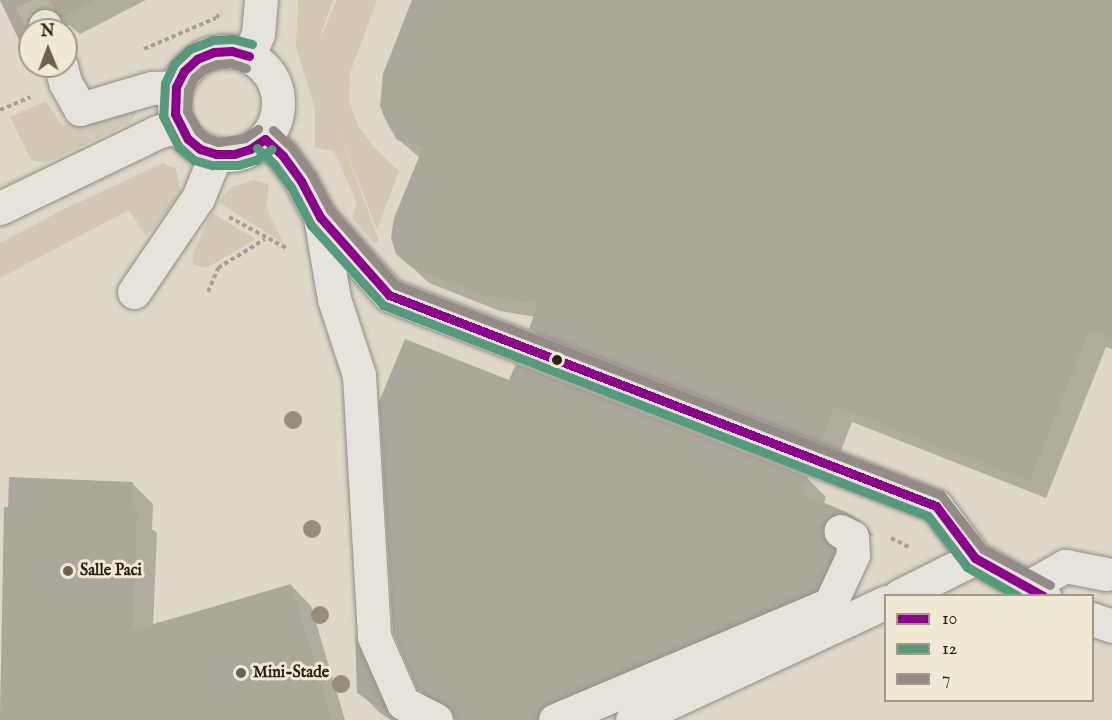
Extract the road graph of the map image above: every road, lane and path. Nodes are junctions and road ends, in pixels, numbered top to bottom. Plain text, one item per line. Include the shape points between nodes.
1 (261, 0) edge
2 (249, 56) junction
3 (64, 78) edge
4 (176, 87) junction
5 (179, 126) junction
6 (264, 139) junction
7 (216, 154) junction
8 (0, 208) edge
9 (320, 217) junction
10 (265, 238) dead end
11 (134, 292) dead end
12 (207, 292) dead end
13 (840, 531) dead end
14 (975, 558) junction
15 (1106, 574) dead end
16 (1036, 591) edge
17 (903, 594) edge
18 (884, 602) edge
19 (1094, 621) edge
20 (1112, 626) edge
21 (436, 720) edge
22 (555, 720) edge
23 (632, 720) edge

1 - 2 lane via 258,34
2 - 4 lane via 223,51 197,59 184,71
2 - 6 lane via 263,65 278,93 274,126
3 - 4 lane via 80,109 152,88
4 - 5 lane
5 - 7 lane via 194,144
5 - 8 lane via 157,132
6 - 7 lane via 234,154
6 - 9 lane via 283,156
7 - 11 lane via 198,198
9 - 14 lane via 389,295 936,506
9 - 21 lane via 334,299 359,375 374,636 403,703
10 - 12 path via 218,268
13 - 22 lane via 852,537 853,555 830,604
14 - 16 lane
14 - 17 lane
15 - 16 lane via 1065,566
18 - 23 lane
19 - 20 lane

